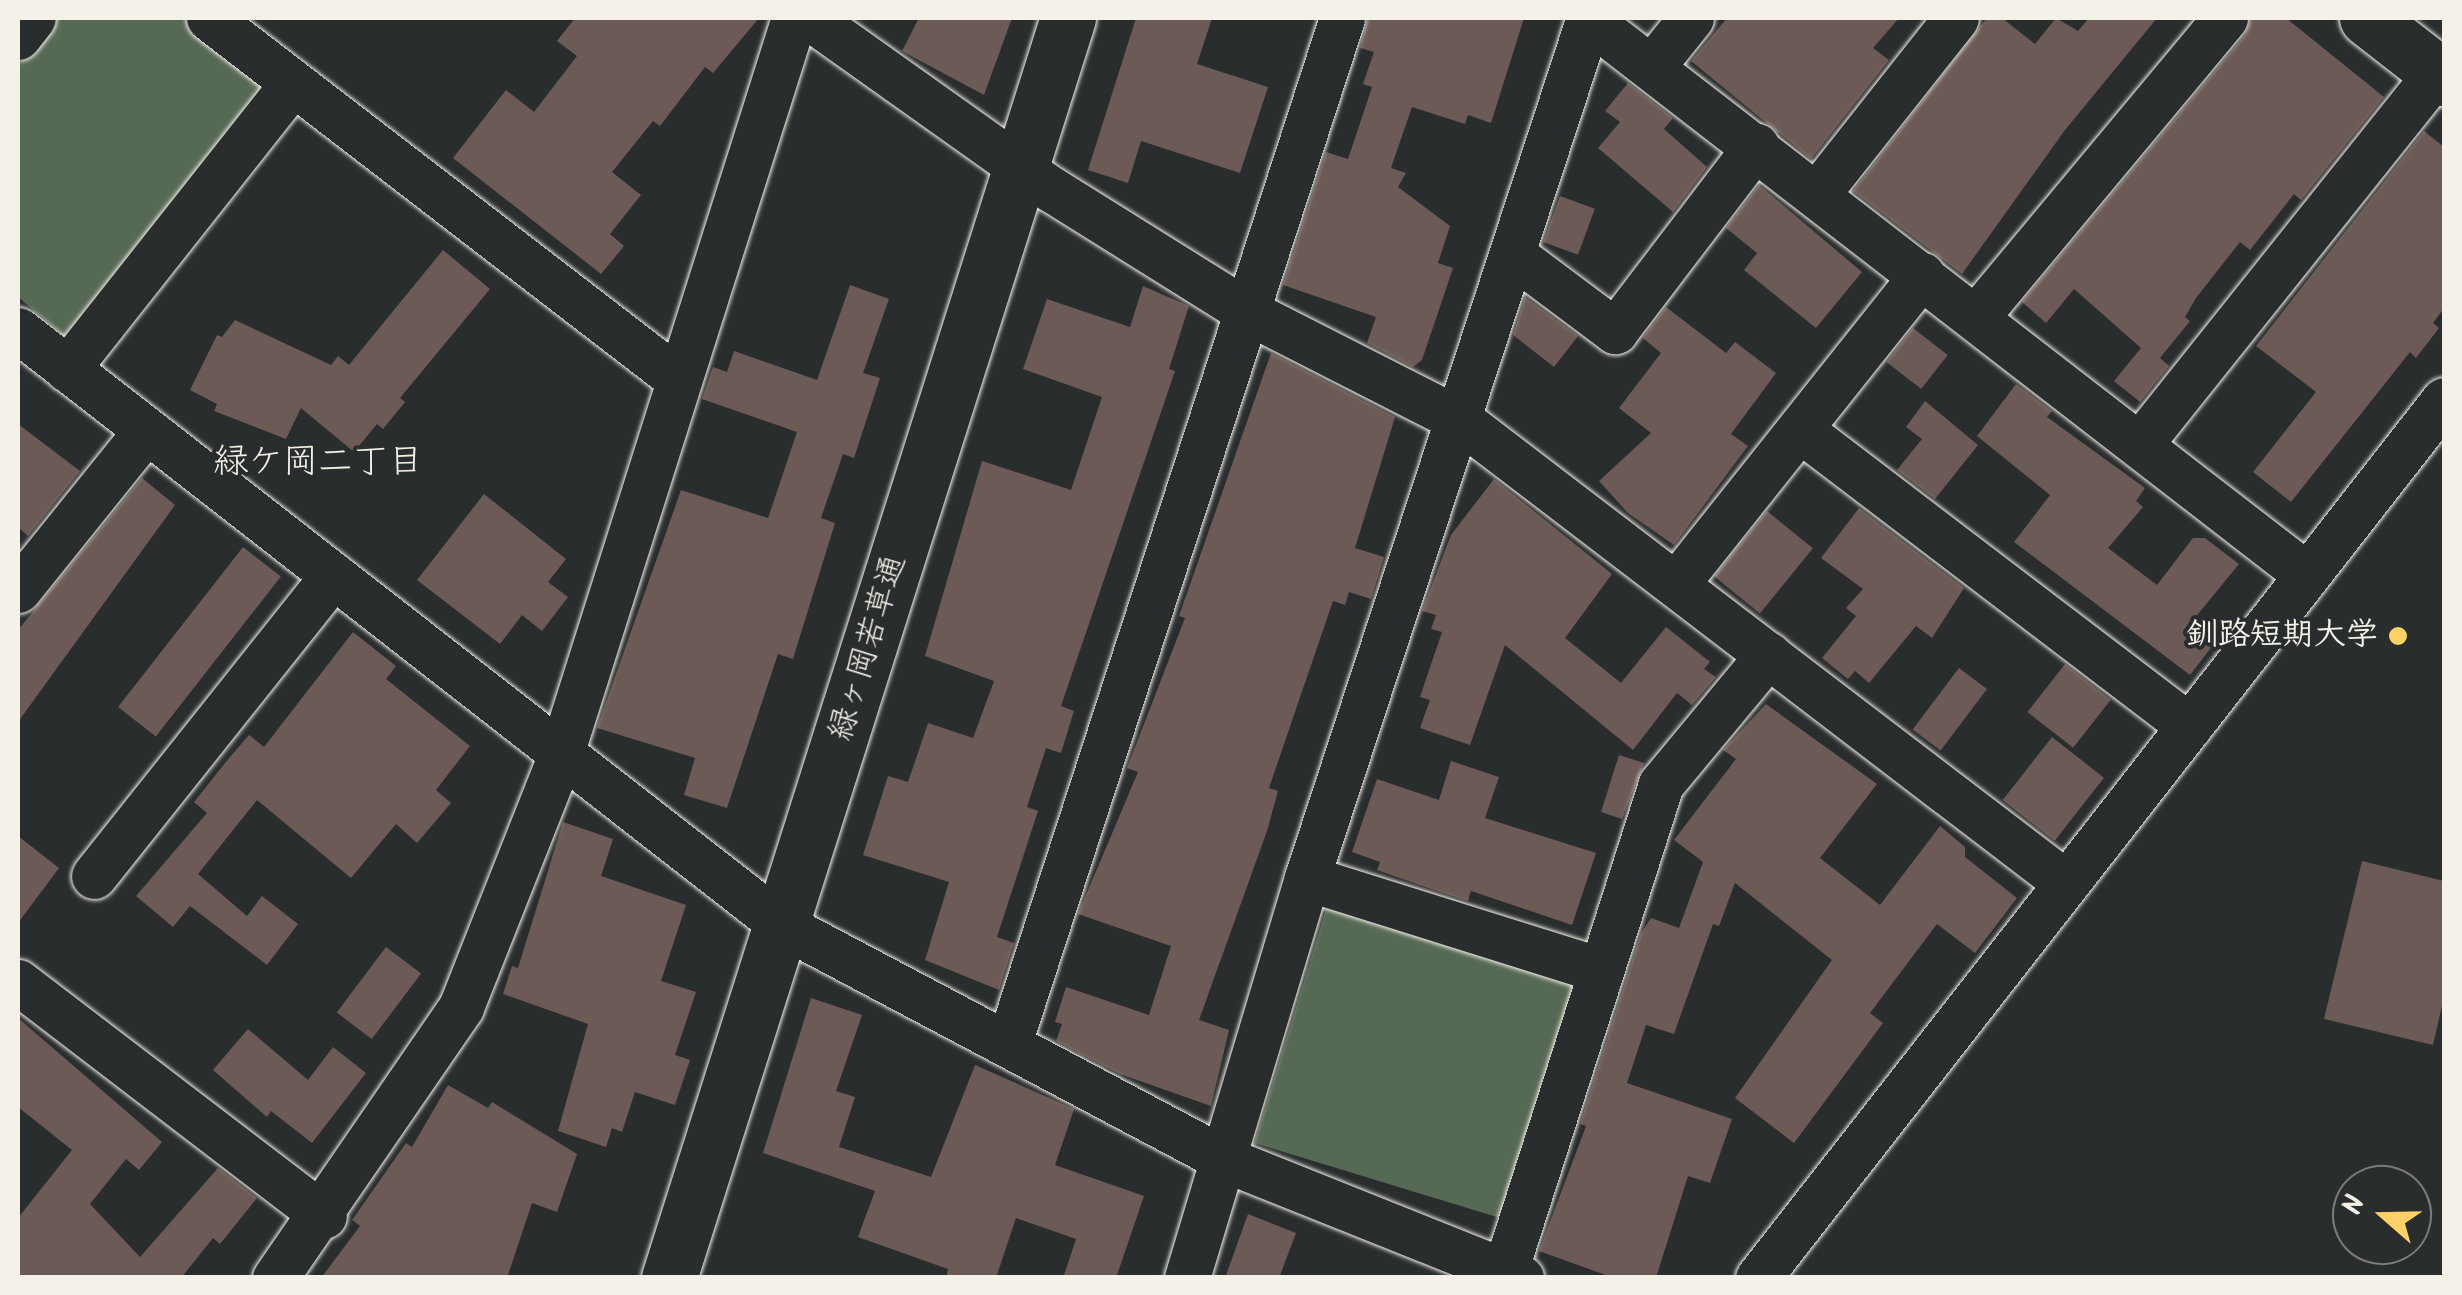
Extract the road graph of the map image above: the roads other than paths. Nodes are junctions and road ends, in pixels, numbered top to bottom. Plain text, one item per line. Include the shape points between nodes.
1 (33, 18) edge
2 (210, 18) edge
3 (794, 18) edge
4 (810, 18) edge
5 (1068, 18) edge
6 (1342, 18) edge
7 (1589, 18) edge
8 (1691, 18) edge
9 (1956, 18) edge
10 (2226, 18) edge
11 (2368, 18) edge
12 (18, 36) edge
13 (1654, 64) junction
14 (2441, 75) edge
15 (292, 84) junction
16 (1756, 146) junction
17 (1019, 170) junction
18 (1817, 194) junction
19 (1512, 254) junction
20 (1922, 275) junction
21 (1246, 310) junction
22 (1976, 317) junction
23 (18, 330) edge
24 (66, 369) junction
25 (677, 378) junction
26 (2444, 400) edge
27 (1460, 420) junction
28 (146, 431) junction
29 (1802, 431) junction
30 (2140, 444) junction
31 (333, 575) junction
32 (2307, 575) junction
33 (1676, 584) junction
34 (18, 590) edge
35 (1768, 655) junction
36 (2189, 726) junction
37 (560, 757) junction
38 (94, 876) dead end
39 (1306, 878) junction
40 (2066, 883) junction
41 (782, 924) junction
42 (1598, 970) junction
43 (18, 982) edge
44 (1009, 1043) junction
45 (1224, 1159) junction
46 (324, 1216) junction
47 (1513, 1274) edge
48 (276, 1278) edge
49 (668, 1278) edge
50 (1187, 1278) edge
51 (1758, 1278) edge

1 - 12 street
2 - 15 street
3 - 25 street
4 - 17 street
5 - 17 street, 緑ヶ岡若草通
6 - 21 street
7 - 13 street
7 - 19 street
8 - 13 street
9 - 18 street
10 - 22 street
11 - 14 street
13 - 16 street
14 - 30 street
15 - 24 street
15 - 25 street
16 - 18 street
16 - 19 street via 1615,331
17 - 21 street
17 - 41 street, 緑ヶ岡若草通
18 - 20 street
19 - 27 street
20 - 22 street
20 - 29 street
21 - 27 street
21 - 44 street
22 - 30 street
23 - 24 street
24 - 28 street
25 - 37 street
26 - 32 street
27 - 33 street
27 - 39 street
28 - 31 street
28 - 34 street
29 - 33 street
29 - 36 street
30 - 32 street
31 - 37 street
31 - 38 street
32 - 36 street
33 - 35 street
35 - 40 street
35 - 42 street via 1661,784
36 - 40 street
37 - 41 street
37 - 46 street via 461,1007
39 - 42 street
39 - 45 street
40 - 51 street
41 - 44 street
41 - 49 street, 緑ヶ岡若草通
42 - 47 street
43 - 46 street
44 - 45 street
45 - 47 street
45 - 50 street
46 - 48 street

